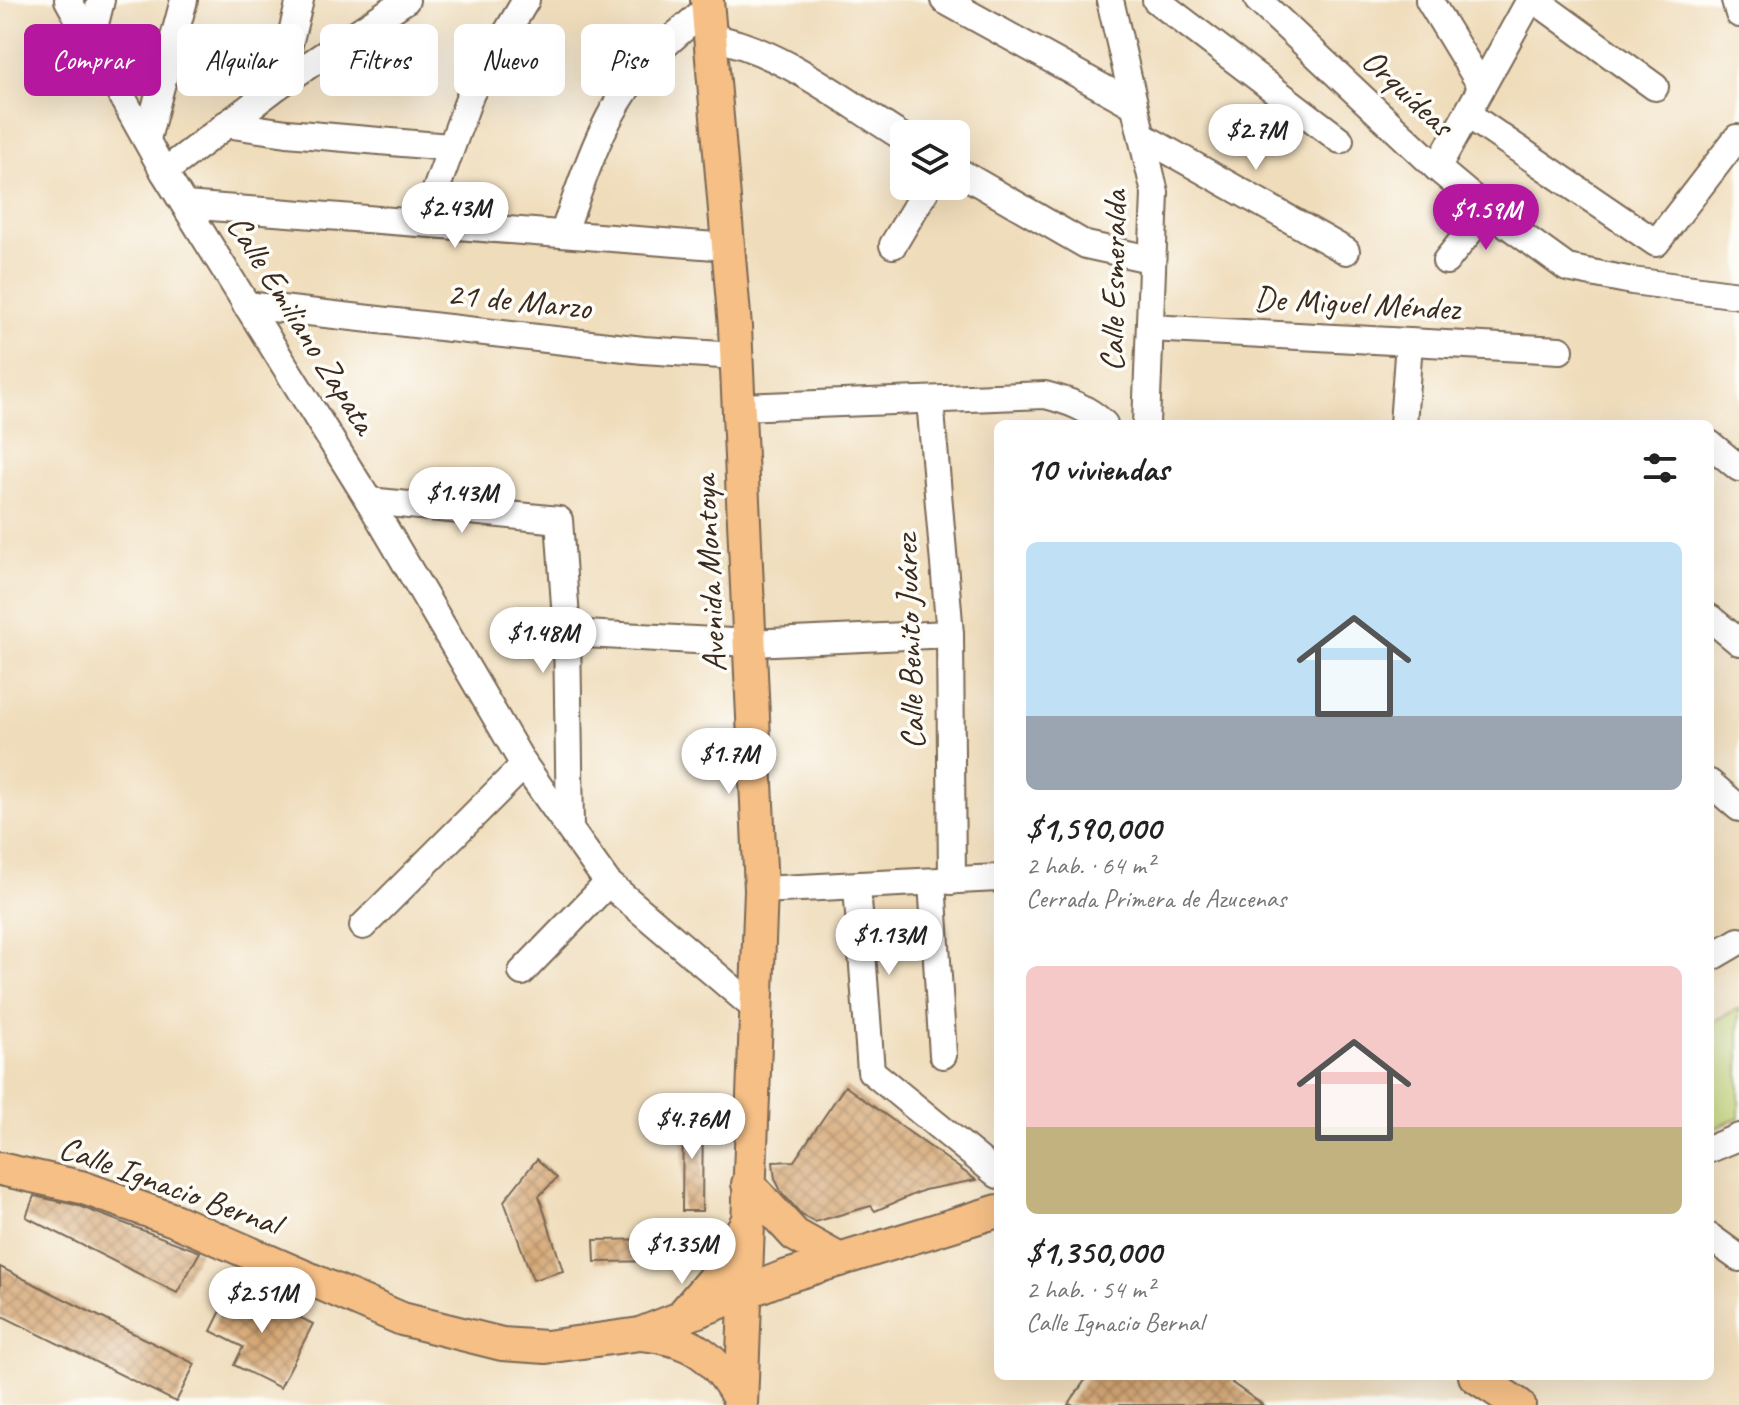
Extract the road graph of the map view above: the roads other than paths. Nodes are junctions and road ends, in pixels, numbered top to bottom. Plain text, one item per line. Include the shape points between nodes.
1 (68, 0) edge
2 (101, 0) edge
3 (184, 0) edge
4 (300, 0) edge
5 (406, 0) edge
6 (526, 0) edge
7 (944, 0) edge
8 (1110, 0) edge
9 (1156, 0) edge
10 (1258, 0) edge
11 (1429, 0) edge
12 (1735, 0) edge
13 (1523, 5) edge
14 (1739, 14) edge
15 (708, 15) edge
16 (82, 24) edge
17 (95, 24) edge
18 (294, 24) edge
19 (304, 68) edge
20 (1480, 84) junction
21 (1655, 87) dead end
22 (123, 96) edge
23 (264, 96) edge
24 (1134, 105) junction
25 (1467, 114) junction
26 (226, 124) junction
27 (890, 130) edge
28 (1142, 136) junction
29 (1737, 138) edge
30 (147, 139) junction
31 (1340, 140) dead end
32 (449, 147) junction
33 (1437, 168) junction
34 (164, 172) junction
35 (970, 178) edge
36 (920, 200) edge
37 (185, 205) junction
38 (1487, 210) junction
39 (424, 223) junction
40 (563, 234) junction
41 (893, 245) dead end
42 (728, 247) junction
43 (1346, 251) dead end
44 (1150, 259) junction
45 (1446, 261) dead end
46 (1739, 295) edge
47 (246, 305) junction
48 (1150, 328) junction
49 (1409, 342) junction
50 (1560, 350) dead end
51 (737, 356) junction
52 (930, 400) junction
53 (739, 407) junction
54 (1098, 420) edge
55 (1146, 420) edge
56 (1403, 420) edge
57 (1714, 447) edge
58 (1739, 468) edge
59 (369, 501) junction
60 (1714, 621) edge
61 (567, 633) junction
62 (950, 634) junction
63 (1739, 642) edge
64 (750, 643) junction
65 (524, 765) junction
66 (1714, 786) edge
67 (1737, 802) edge
68 (570, 828) junction
69 (994, 878) edge
70 (942, 882) junction
71 (608, 883) junction
72 (857, 887) junction
73 (761, 890) junction
74 (363, 926) dead end
75 (522, 972) dead end
76 (756, 1009) junction
77 (943, 1055) dead end
78 (1739, 1137) edge
79 (1714, 1147) edge
80 (0, 1169) edge
81 (994, 1172) edge
82 (748, 1184) junction
83 (994, 1212) edge
84 (746, 1223) junction
85 (1714, 1240) edge
86 (1739, 1258) edge
87 (840, 1260) junction
88 (745, 1290) junction
89 (682, 1316) junction
90 (640, 1334) junction
91 (1481, 1380) edge
92 (741, 1404) edge
93 (1519, 1405) edge

1 - 16 street, Calle Emiliano Zapata
2 - 17 street
3 - 30 street
4 - 18 street
5 - 19 street
6 - 32 street via 471,93
7 - 24 street
8 - 24 street, Calle Esmeralda
9 - 31 street
10 - 33 street, Orquídeas
11 - 20 street
12 - 14 street
13 - 20 street
13 - 21 street
15 - 27 street via 734,41 767,55
15 - 40 street via 657,51 619,98 600,131
15 - 42 main road, Avenida Montoya
20 - 25 street
22 - 30 street, Calle Emiliano Zapata
23 - 26 street
24 - 28 street, Calle Esmeralda
25 - 29 street via 1656,243
25 - 33 street
26 - 32 street
26 - 34 street
28 - 43 street
28 - 44 street, Calle Esmeralda via 1155,193
30 - 34 street, Calle Emiliano Zapata
32 - 39 street
33 - 38 street, Orquídeas
34 - 37 street, Calle Emiliano Zapata
35 - 44 street via 1086,245
36 - 41 street
37 - 39 street
37 - 47 street, Calle Emiliano Zapata
38 - 45 street
38 - 46 street, Orquídeas via 1567,268
39 - 40 street
40 - 42 street
42 - 51 main road, Avenida Montoya
44 - 48 street, Calle Esmeralda
47 - 51 street, 21 de Marzo
47 - 59 street, Calle Emiliano Zapata
48 - 49 street, De Miguel Méndez
48 - 55 street, Calle Esmeralda
49 - 50 street, De Miguel Méndez
49 - 56 street
51 - 53 main road, Avenida Montoya
52 - 53 street
52 - 54 street via 1045,395 1072,402
52 - 62 street, Calle Benito Juárez
53 - 64 main road, Avenida Montoya
57 - 58 street
59 - 61 street via 559,520
59 - 65 street, Calle Emiliano Zapata
60 - 63 street
61 - 64 street
61 - 68 street
62 - 64 street
62 - 70 street, Calle Benito Juárez
64 - 73 main road, Avenida Montoya
65 - 68 street, Calle Emiliano Zapata
65 - 74 street
66 - 67 street
68 - 71 street, Calle Emiliano Zapata
69 - 70 street
70 - 72 street
70 - 77 street, Calle Benito Juárez
71 - 75 street
71 - 76 street, Calle Emiliano Zapata
72 - 73 street
72 - 81 street via 871,1071
73 - 76 main road, Avenida Montoya
76 - 82 main road, Avenida Montoya
78 - 79 street
80 - 90 main road, Calle Ignacio Bernal via 81,1187 161,1215 402,1319 502,1344 546,1347
82 - 84 main road, Avenida Montoya
82 - 87 main road via 795,1235
83 - 87 main road, Calle Ignacio Bernal
84 - 88 main road, Avenida Montoya
84 - 89 main road via 719,1272
85 - 86 street
87 - 88 main road, Calle Ignacio Bernal
88 - 89 main road, Calle Ignacio Bernal
88 - 92 main road, Avenida Montoya
89 - 90 main road, Calle Ignacio Bernal
90 - 92 main road via 668,1336 700,1351 726,1374
91 - 93 main road

